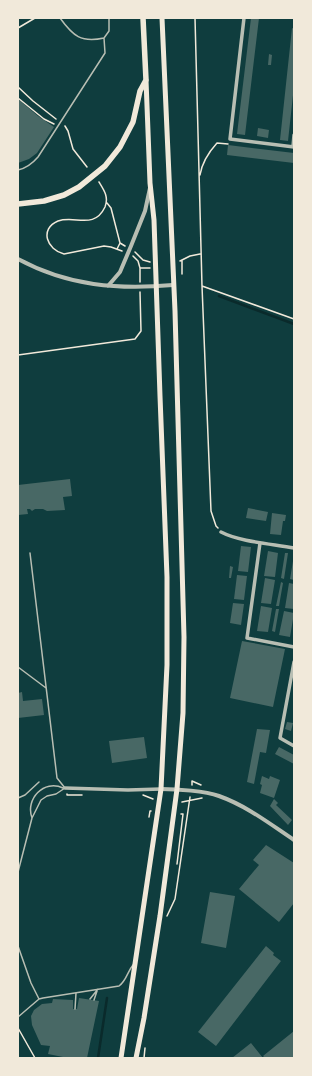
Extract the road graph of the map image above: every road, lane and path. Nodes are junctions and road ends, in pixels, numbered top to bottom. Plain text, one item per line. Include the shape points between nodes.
1 (35, 18) edge
2 (60, 18) edge
3 (110, 18) edge
4 (143, 18) edge
5 (162, 18) edge
6 (195, 18) edge
7 (244, 18) edge
8 (18, 28) edge
9 (104, 38) junction
10 (146, 80) junction
11 (18, 87) edge
12 (18, 98) edge
13 (56, 119) dead end
14 (53, 125) dead end
15 (64, 126) dead end
16 (294, 135) edge
17 (230, 139) junction
18 (293, 147) edge
19 (87, 167) dead end
20 (18, 170) edge
21 (199, 179) junction
22 (99, 182) dead end
23 (150, 184) junction
24 (107, 202) junction
25 (18, 204) edge
26 (117, 249) junction
27 (128, 254) junction
28 (201, 254) junction
29 (145, 257) dead end
30 (18, 259) edge
31 (143, 260) dead end
32 (140, 268) dead end
33 (182, 274) dead end
34 (108, 286) junction
35 (174, 286) junction
36 (202, 286) junction
37 (156, 287) junction
38 (140, 288) junction
39 (294, 318) edge
40 (18, 355) edge
41 (221, 532) joint
42 (260, 542) junction
43 (294, 548) edge
44 (30, 553) dead end
45 (294, 647) edge
46 (294, 662) edge
47 (18, 667) edge
48 (46, 688) junction
49 (294, 746) edge
50 (192, 780) dead end
51 (39, 782) dead end
52 (65, 788) junction
53 (161, 788) junction
54 (177, 789) junction
55 (191, 791) junction
56 (142, 794) dead end
57 (88, 795) dead end
58 (18, 798) edge
59 (159, 801) junction
60 (190, 801) junction
61 (175, 803) junction
62 (32, 818) junction
63 (294, 840) edge
64 (18, 872) edge
65 (166, 917) dead end
66 (18, 946) edge
67 (134, 964) junction
68 (98, 989) junction
69 (76, 993) junction
70 (39, 999) junction
71 (90, 1000) dead end
72 (94, 1000) dead end
73 (74, 1009) dead end
74 (18, 1017) edge
75 (18, 1028) edge
76 (146, 1043) dead end
77 (35, 1058) edge
78 (121, 1058) edge
79 (136, 1058) edge
80 (144, 1058) edge

1 - 8 path
2 - 9 lane via 68,29 80,38
3 - 9 lane via 109,31
4 - 10 highway
5 - 35 main road
6 - 21 path
7 - 17 street
9 - 20 lane via 105,53 91,76 38,157 25,169
10 - 23 main road
10 - 25 highway via 140,91 129,130 105,166 87,182 64,194 44,201
11 - 13 path
12 - 14 path
15 - 19 path via 73,149
16 - 18 street
17 - 18 street
17 - 21 path via 230,144 217,143 208,154
21 - 28 path
22 - 24 path via 105,190
23 - 27 street via 145,211
23 - 37 main road
24 - 26 path via 120,243
24 - 26 path via 94,219 67,219 53,224 47,236 48,242 52,249 64,254 104,246
26 - 27 path
27 - 34 street via 120,272
28 - 33 path via 182,261
28 - 36 path
29 - 31 path
30 - 34 street via 71,280
32 - 38 path
34 - 38 street
35 - 37 street
35 - 54 main road via 184,637
36 - 39 path
36 - 41 path via 211,511
37 - 38 street
37 - 53 main road via 167,577 167,665
38 - 40 path via 141,331 136,339
41 - 42 street
42 - 43 street
42 - 45 street via 247,638
44 - 48 lane
46 - 49 street via 280,738
47 - 48 lane
48 - 52 lane via 57,778
50 - 55 path
51 - 58 lane
52 - 53 street
52 - 57 path via 67,795
52 - 62 lane via 41,800
52 - 62 lane via 51,786 38,792 30,805
53 - 54 street
53 - 59 main road
54 - 55 street
54 - 61 main road
55 - 60 path
55 - 63 street via 218,795 241,805
56 - 59 path
59 - 67 main road
60 - 61 path
60 - 65 path via 175,899
61 - 79 main road via 160,916
62 - 64 lane
66 - 70 lane
67 - 68 lane via 128,970 124,983
67 - 78 main road
68 - 69 lane
68 - 71 lane
68 - 72 lane
69 - 70 lane via 51,995
69 - 73 lane
70 - 74 lane
75 - 77 path
76 - 80 path

